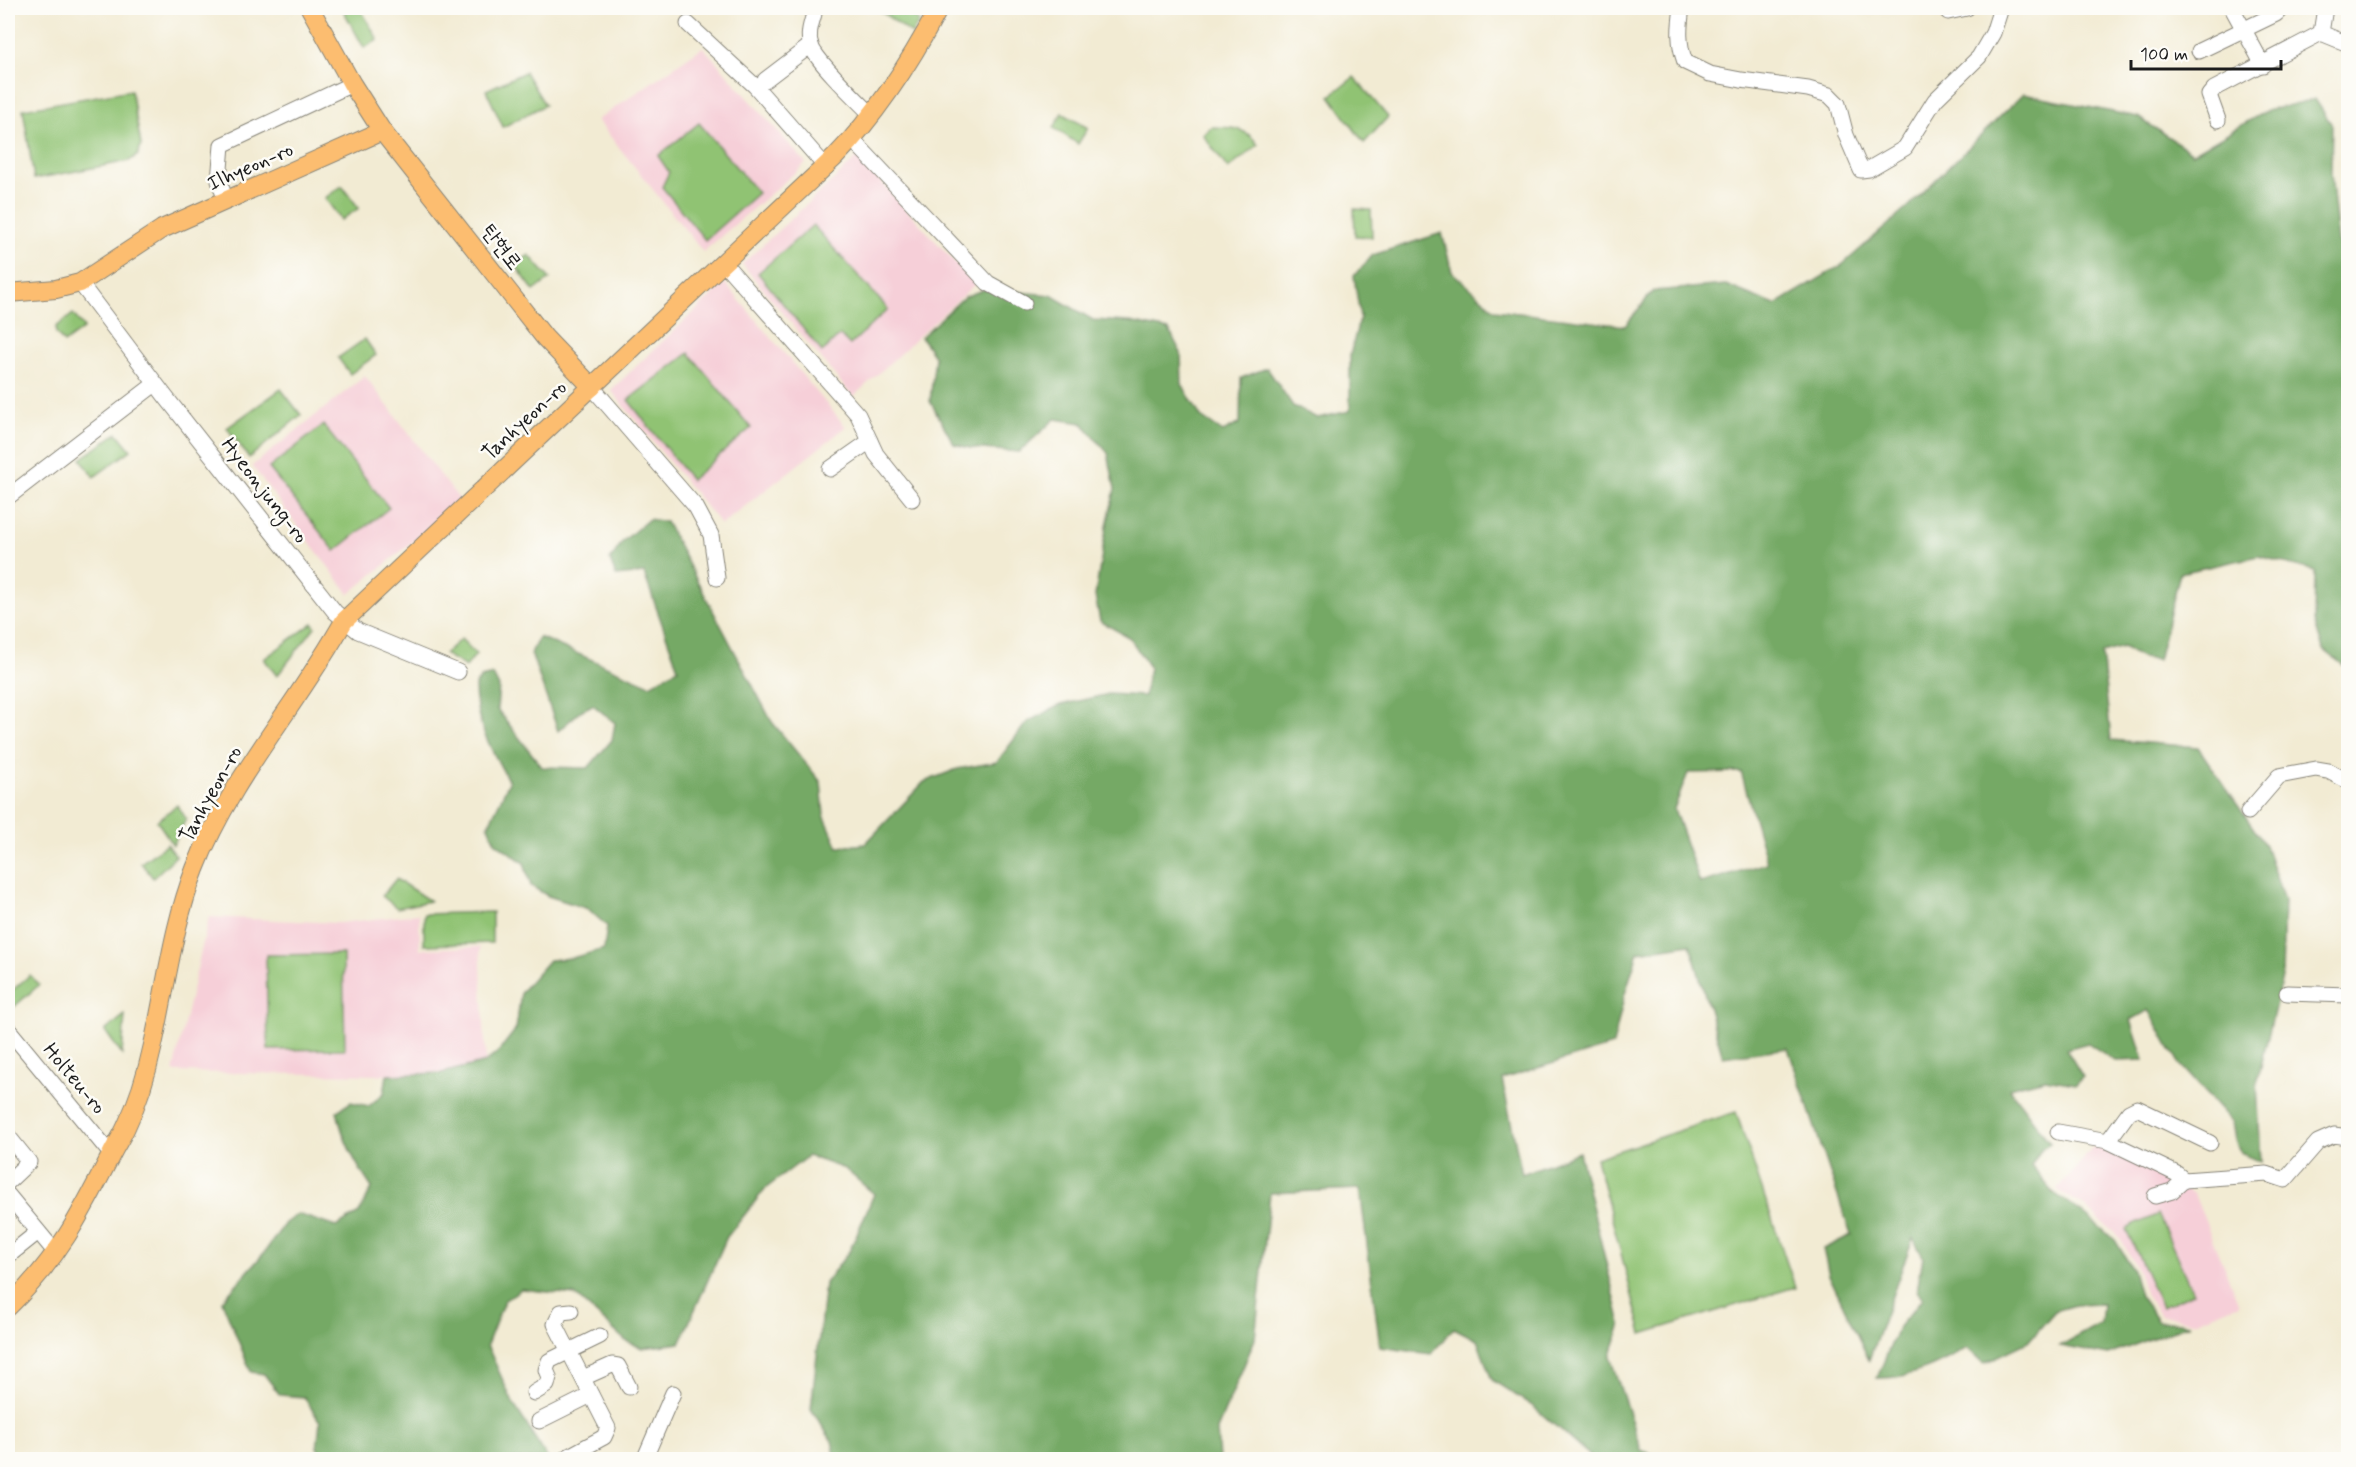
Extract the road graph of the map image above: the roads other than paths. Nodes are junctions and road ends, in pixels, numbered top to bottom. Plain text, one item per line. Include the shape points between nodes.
1 (310, 8) edge
2 (939, 8) edge
3 (1682, 8) edge
4 (1967, 8) edge
5 (2001, 8) edge
6 (2232, 8) edge
7 (2282, 8) edge
8 (2325, 8) edge
9 (1948, 12) dead end
10 (814, 14) dead end
11 (688, 24) dead end
12 (2245, 28) junction
13 (2321, 33) junction
14 (2349, 44) edge
15 (811, 45) junction
16 (2199, 51) dead end
17 (2263, 64) junction
18 (765, 80) dead end
19 (352, 84) junction
20 (871, 114) junction
21 (2218, 120) dead end
22 (382, 131) junction
23 (852, 140) junction
24 (826, 167) junction
25 (226, 201) junction
26 (723, 262) junction
27 (80, 283) junction
28 (8, 293) edge
29 (1024, 303) dead end
30 (155, 384) junction
31 (592, 387) junction
32 (870, 441) junction
33 (830, 469) dead end
34 (8, 497) edge
35 (912, 499) dead end
36 (717, 578) dead end
37 (344, 621) junction
38 (458, 672) dead end
39 (2349, 781) edge
40 (2248, 812) dead end
41 (2287, 993) dead end
42 (2349, 996) edge
43 (9, 1033) edge
44 (2058, 1132) dead end
45 (8, 1136) edge
46 (2349, 1137) edge
47 (2108, 1141) junction
48 (2210, 1143) dead end
49 (111, 1154) junction
50 (2184, 1180) junction
51 (8, 1182) edge
52 (8, 1195) edge
53 (2155, 1196) dead end
54 (38, 1232) junction
55 (56, 1254) junction
56 (8, 1256) edge
57 (8, 1307) edge
58 (571, 1311) dead end
59 (600, 1336) dead end
60 (569, 1352) junction
61 (583, 1378) junction
62 (629, 1387) dead end
63 (534, 1393) dead end
64 (673, 1393) dead end
65 (591, 1395) junction
66 (539, 1421) dead end
67 (566, 1460) edge
68 (644, 1460) edge

1 - 19 main road
2 - 20 main road, Tanhyeon-ro via 904,71
3 - 5 street via 1678,32 1685,62 1710,74 1829,95 1838,104 1861,170 1905,148 1935,100 1979,57
4 - 9 street
6 - 12 street
7 - 12 street
8 - 13 street
10 - 15 street via 809,30
11 - 24 street via 754,86
12 - 16 street
12 - 17 street
13 - 14 street
13 - 17 street
15 - 18 street
15 - 20 street
17 - 21 street via 2209,95
19 - 22 main road
19 - 25 street via 222,145 219,181
20 - 23 main road, Tanhyeon-ro
22 - 25 main road, Ilhyeon-ro
22 - 31 main road, 탄현로 via 545,338
23 - 24 main road, Tanhyeon-ro
23 - 29 street via 988,283
24 - 26 main road, Tanhyeon-ro
25 - 27 main road, Ilhyeon-ro via 162,228
26 - 31 main road, Tanhyeon-ro
26 - 32 street via 858,415
27 - 28 main road, Ilhyeon-ro
27 - 30 street, Hyeonjung-ro
30 - 34 street
30 - 37 street, Hyeonjung-ro
31 - 36 street, Tanhyeon-ro via 696,507 711,536
31 - 37 main road, Tanhyeon-ro
32 - 33 street
32 - 35 street
37 - 38 street, Hyeonjung-ro via 358,631
37 - 49 main road, Tanhyeon-ro via 216,821 195,870 177,934 140,1092
39 - 40 street via 2316,769 2279,776
41 - 42 street
43 - 49 street, Holteu-ro
44 - 47 street
45 - 51 street via 29,1162
46 - 50 street via 2334,1135 2318,1142 2285,1180 2267,1174
47 - 48 street via 2129,1112 2137,1108
47 - 50 street
49 - 55 main road, Tanhyeon-ro
50 - 53 street via 2172,1191
52 - 54 street
54 - 55 street
54 - 56 street
55 - 57 main road, Tanhyeon-ro
58 - 60 street via 561,1312 555,1324
59 - 60 street
60 - 61 street
60 - 63 street via 549,1361 547,1385
61 - 62 street via 618,1366
61 - 65 street
64 - 68 street
65 - 66 street
65 - 67 street via 608,1428 604,1437

